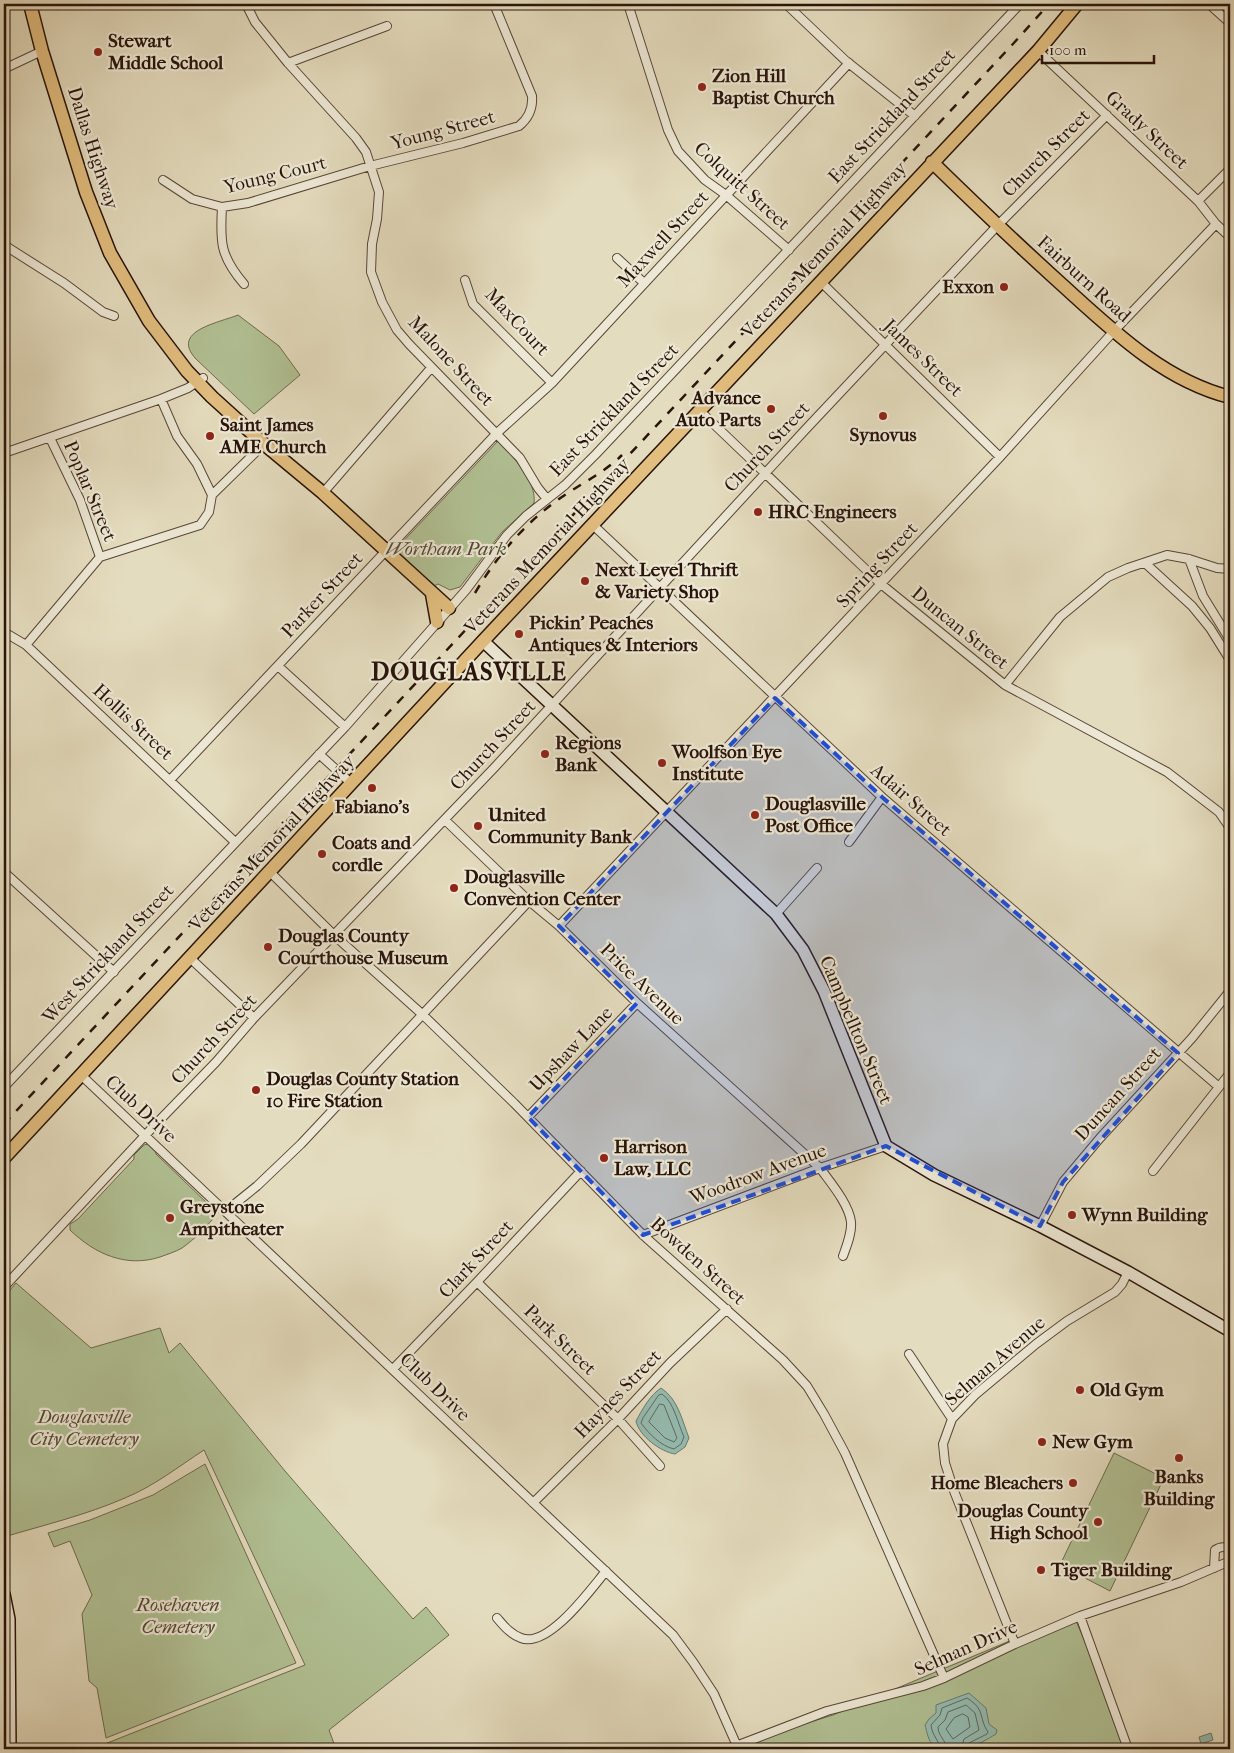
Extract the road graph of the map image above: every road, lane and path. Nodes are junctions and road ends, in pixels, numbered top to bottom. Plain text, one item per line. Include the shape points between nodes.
1 (30, 4) edge
2 (246, 4) edge
3 (494, 4) edge
4 (628, 4) edge
5 (786, 4) edge
6 (1020, 4) edge
7 (1077, 4) edge
8 (1209, 4) edge
9 (1230, 23) edge
10 (387, 26) dead end
11 (42, 51) junction
12 (1038, 51) junction
13 (288, 63) junction
14 (849, 63) junction
15 (4, 72) edge
16 (1107, 115) junction
17 (915, 116) junction
18 (932, 162) junction
19 (370, 166) junction
20 (1230, 169) edge
21 (163, 180) dead end
22 (726, 195) junction
23 (1198, 201) junction
24 (222, 207) junction
25 (1216, 224) junction
26 (997, 226) junction
27 (1230, 236) edge
28 (4, 244) edge
29 (789, 250) junction
30 (618, 258) dead end
31 (464, 280) dead end
32 (644, 283) junction
33 (822, 283) junction
34 (244, 284) dead end
35 (114, 316) dead end
36 (1114, 331) junction
37 (886, 344) junction
38 (432, 368) junction
39 (200, 380) junction
40 (552, 383) junction
41 (1230, 397) edge
42 (161, 399) junction
43 (699, 410) junction
44 (497, 433) junction
45 (50, 438) junction
46 (264, 444) junction
47 (4, 453) edge
48 (1000, 457) junction
49 (766, 474) junction
50 (308, 479) junction
51 (323, 493) junction
52 (212, 495) junction
53 (547, 499) junction
54 (593, 524) junction
55 (387, 552) junction
56 (100, 557) junction
57 (1189, 559) junction
58 (1145, 563) junction
59 (1230, 569) edge
60 (881, 584) junction
61 (659, 588) junction
62 (432, 594) junction
63 (449, 608) junction
64 (437, 622) junction
65 (4, 632) edge
66 (1230, 640) edge
67 (484, 641) junction
68 (26, 645) junction
69 (1230, 660) edge
70 (278, 666) junction
71 (1005, 685) junction
72 (775, 698) junction
73 (552, 706) junction
74 (345, 727) junction
75 (319, 754) junction
76 (170, 780) junction
77 (352, 784) junction
78 (882, 797) junction
79 (667, 812) junction
80 (445, 820) junction
81 (1230, 828) edge
82 (235, 842) junction
83 (850, 842) dead end
84 (817, 868) dead end
85 (4, 872) edge
86 (270, 872) junction
87 (529, 901) junction
88 (776, 914) junction
89 (559, 926) junction
90 (335, 936) junction
91 (190, 958) junction
92 (114, 972) junction
93 (1230, 991) edge
94 (637, 1004) junction
95 (423, 1015) junction
96 (254, 1018) junction
97 (1178, 1053) junction
98 (1230, 1073) edge
99 (81, 1075) junction
100 (4, 1087) edge
101 (1219, 1087) junction
102 (528, 1117) junction
103 (146, 1136) junction
104 (886, 1146) junction
105 (4, 1158) edge
106 (820, 1168) junction
107 (1153, 1170) dead end
108 (581, 1171) junction
109 (226, 1211) junction
110 (1040, 1226) junction
111 (643, 1235) junction
112 (843, 1256) dead end
113 (1128, 1272) junction
114 (477, 1282) junction
115 (4, 1287) edge
116 (727, 1309) junction
117 (1230, 1331) edge
118 (909, 1354) dead end
119 (393, 1369) junction
120 (952, 1418) junction
121 (618, 1419) junction
122 (660, 1466) dead end
123 (533, 1503) junction
124 (1230, 1550) edge
125 (1230, 1561) edge
126 (1214, 1568) junction
127 (606, 1571) junction
128 (4, 1594) edge
129 (1080, 1616) junction
130 (497, 1618) dead end
131 (1015, 1644) junction
132 (944, 1678) junction
133 (737, 1746) junction
134 (10, 1749) edge
135 (728, 1749) edge
136 (1128, 1749) edge

1 - 11 main road, Dallas Highway
2 - 13 street, Malone Street via 255,22
3 - 19 street, Young Street via 532,96 531,110 524,122 463,143
4 - 22 street, Colquitt Street via 668,130 678,151 705,180
5 - 14 street
6 - 17 street, East Strickland Street
7 - 12 main road, Veterans Memorial Highway
8 - 9 street
10 - 13 street
11 - 15 street
11 - 39 main road, Dallas Highway via 86,192 110,253 158,334
12 - 16 street, Grady Street
12 - 18 main road, Veterans Memorial Highway
13 - 19 street, Malone Street via 356,138 366,152
14 - 17 street
14 - 22 street, Maxwell Street
16 - 23 street, Grady Street
16 - 26 street, Church Street
17 - 29 street, East Strickland Street
18 - 26 main road, Fairburn Road
18 - 33 main road, Veterans Memorial Highway
19 - 24 street, Young Court via 248,203
19 - 38 street, Malone Street via 379,192 370,272 397,330
20 - 23 street
21 - 24 street, Young Court via 192,200
22 - 29 street, Colquitt Street
22 - 32 street, Maxwell Street
23 - 25 street, Grady Street
24 - 34 street via 220,240 234,272
25 - 27 street, Grady Street
25 - 36 street, Spring Street
26 - 36 main road, Fairburn Road
26 - 37 street, Church Street
28 - 35 street via 64,282 103,312
29 - 53 street, East Strickland Street via 596,454
30 - 32 street
31 - 40 street, MaxCourt via 473,304
32 - 40 street, Maxwell Street
33 - 37 street, James Street
33 - 43 main road, Veterans Memorial Highway
36 - 41 main road, Fairburn Road via 1166,369 1198,387
36 - 48 street, Spring Street
37 - 48 street, James Street
37 - 49 street, Church Street
38 - 44 street, Malone Street
38 - 51 street
39 - 42 street
39 - 46 main road, Dallas Highway
39 - 50 main road, Dallas Highway
40 - 44 street, Maxwell Street
42 - 45 street
42 - 52 street via 177,436 198,464
43 - 49 street, Duncan Street
43 - 54 main road, Veterans Memorial Highway
44 - 53 street, Malone Street via 520,458
44 - 55 street, Parker Street
45 - 47 street
45 - 56 street, Poplar Street via 80,500
46 - 50 main road, Dallas Highway
46 - 52 street
48 - 60 street, Spring Street
49 - 60 street, Duncan Street
49 - 61 street, Church Street
50 - 51 main road, Dallas Highway
51 - 55 main road, Dallas Highway
52 - 56 street via 209,512 200,525
53 - 63 street, East Strickland Street via 507,535
54 - 61 street, Adair Street
54 - 67 main road, Veterans Memorial Highway
55 - 62 main road, Dallas Highway
55 - 70 street, Parker Street
56 - 68 street
57 - 58 street via 1167,555
57 - 59 street
57 - 66 street via 1203,596
58 - 69 street via 1192,606
58 - 71 street via 1108,577 1060,617
60 - 71 street, Duncan Street
60 - 72 street, Spring Street
61 - 72 street, Adair Street
61 - 73 street, Church Street
62 - 63 main road, Dallas Highway
62 - 64 main road
63 - 64 street, East Strickland Street
64 - 74 street, East Strickland Street
65 - 68 street, Hollis Street
67 - 73 main road, Campbellton Street
67 - 77 main road, Veterans Memorial Highway
68 - 76 street, Hollis Street
70 - 74 street
70 - 76 street, Parker Street
71 - 81 street, Duncan Street via 1168,772 1219,812
72 - 78 street, Adair Street
72 - 79 street, Spring Street
73 - 79 main road, Campbellton Street
73 - 80 street, Church Street
74 - 75 street, East Strickland Street
75 - 77 street
75 - 82 street, East Strickland Street
76 - 82 street, Hollis Street
77 - 86 main road, Veterans Memorial Highway
78 - 83 street
78 - 97 street, Adair Street
79 - 88 main road, Campbellton Street
79 - 89 street, Spring Street
80 - 87 street, Price Avenue
80 - 90 street, Church Street
82 - 92 street, West Strickland Street
84 - 88 street
85 - 92 street
86 - 90 street, Bowden Street
86 - 91 main road, Veterans Memorial Highway
87 - 89 street, Price Avenue
87 - 95 street
88 - 104 main road, Campbellton Street via 803,950 824,991
89 - 94 street, Price Avenue
90 - 95 street, Bowden Street
90 - 96 street, Church Street
91 - 96 street
91 - 99 main road, Veterans Memorial Highway
92 - 100 street, West Strickland Street
93 - 97 street, Duncan Street via 1209,1020
94 - 102 street, Upshaw Lane
94 - 106 street, Price Avenue
95 - 102 street, Bowden Street
95 - 109 street via 301,1144
96 - 103 street, Church Street
97 - 101 street, Adair Street
97 - 110 street, Duncan Street via 1063,1182
98 - 101 street
99 - 103 street, Club Drive
99 - 105 main road, Veterans Memorial Highway
101 - 107 street
102 - 108 street, Bowden Street
103 - 109 street, Club Drive
103 - 115 street, Church Street
104 - 106 street, Woodrow Avenue
104 - 110 main road via 934,1175
106 - 111 street, Woodrow Avenue
106 - 112 street, Price Avenue via 836,1188 851,1221
108 - 111 street, Bowden Street
108 - 114 street, Clark Street
109 - 119 street, Club Drive
110 - 113 main road
111 - 116 street, Bowden Street
113 - 117 main road
113 - 120 street, Selman Avenue via 1115,1292 1036,1344
114 - 119 street, Clark Street
114 - 121 street, Park Street
116 - 121 street, Haynes Street
116 - 132 street, Bowden Street via 783,1360 807,1386 824,1414 845,1453
118 - 120 street
119 - 123 street, Club Drive
120 - 131 street, Selman Avenue via 943,1444 945,1464
121 - 122 street, Park Street
121 - 123 street, Haynes Street
123 - 127 street, Club Drive
124 - 126 street via 1222,1546 1215,1550
125 - 126 street, Selman Drive
126 - 129 street, Selman Drive
127 - 130 street via 567,1618 547,1633 522,1639 506,1630
127 - 133 street, Club Drive via 673,1635 714,1694
128 - 134 main road via 9,1619
129 - 131 street, Selman Drive
129 - 136 street
131 - 132 street, Selman Drive
132 - 133 street, Selman Drive via 827,1711
133 - 135 street, Selman Drive

